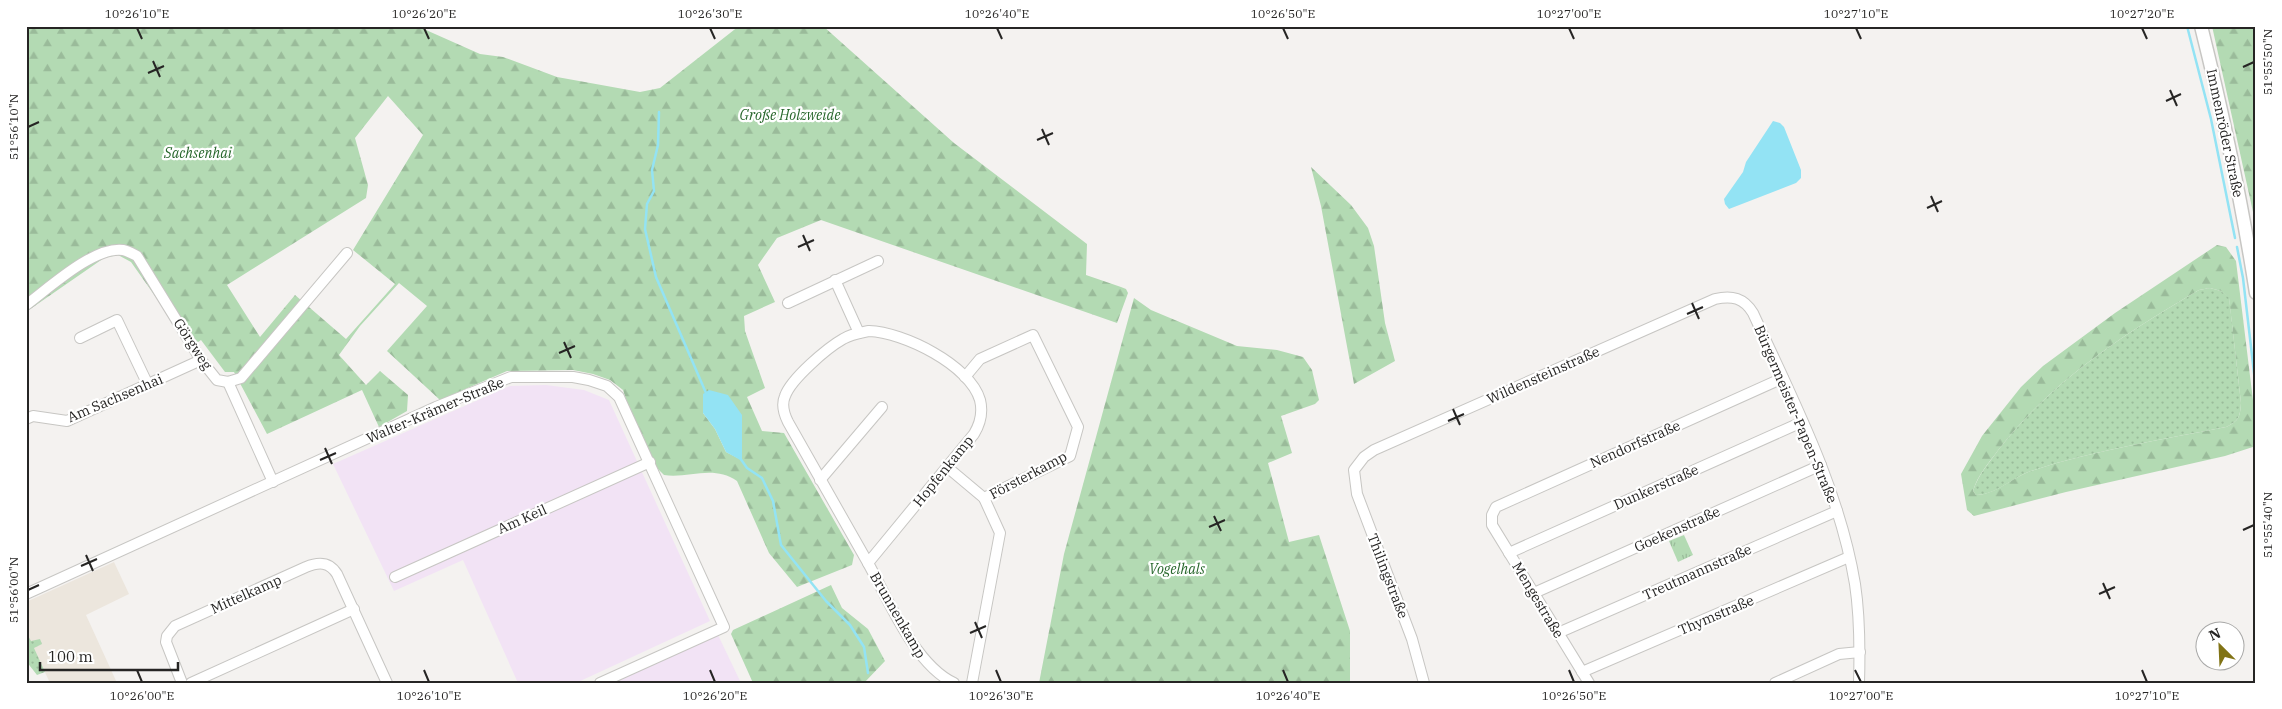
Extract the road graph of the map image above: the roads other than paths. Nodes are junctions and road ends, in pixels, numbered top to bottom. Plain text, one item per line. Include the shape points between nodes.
1 (2202, 29) edge
2 (346, 253) dead end
3 (878, 261) dead end
4 (835, 280) junction
5 (2256, 293) edge
6 (1740, 299) joint
7 (788, 303) dead end
8 (26, 305) edge
9 (859, 333) junction
10 (80, 338) dead end
11 (201, 360) junction
12 (965, 377) junction
13 (1783, 378) junction
14 (228, 382) junction
15 (148, 385) junction
16 (882, 407) dead end
17 (26, 419) edge
18 (1802, 422) junction
19 (650, 462) junction
20 (1821, 465) junction
21 (947, 467) junction
22 (1354, 470) joint
23 (820, 480) junction
24 (273, 482) junction
25 (984, 498) junction
26 (1837, 511) junction
27 (1492, 515) joint
28 (1509, 553) junction
29 (1849, 557) junction
30 (868, 563) junction
31 (395, 577) dead end
32 (1534, 593) junction
33 (26, 594) edge
34 (354, 610) junction
35 (1558, 633) junction
36 (1860, 652) junction
37 (1582, 672) junction
38 (182, 683) edge
39 (191, 683) edge
40 (387, 683) edge
41 (600, 683) edge
42 (954, 683) edge
43 (972, 683) edge
44 (1424, 683) edge
45 (1589, 683) edge
46 (1775, 683) edge
47 (1859, 683) edge

1 - 5 main road, Immenröder Straße via 2228,140
2 - 14 street via 259,360 241,378
3 - 4 street
4 - 7 street
4 - 9 street
6 - 13 street, Bürgermeister-Papen-Straße via 1753,313
6 - 22 street, Wildensteinstraße via 1723,297 1715,300 1450,416 1374,450
8 - 11 street, Görgweg via 89,260 103,253 125,250 137,256
9 - 12 street, Hopfenkamp via 878,331 920,346 942,358
9 - 23 street, Hopfenkamp via 833,345 793,382 784,396 785,416
10 - 15 street via 118,320
11 - 14 street, Görgweg via 217,380
11 - 15 street, Am Sachsenhai
12 - 21 street, Hopfenkamp via 980,399 980,420 974,434
12 - 25 street, Försterkamp via 980,359 1033,335 1078,427 1070,456
13 - 18 street, Bürgermeister-Papen-Straße
13 - 27 street, Nendorfstraße via 1496,506
14 - 24 street
15 - 17 street, Am Sachsenhai via 67,420 33,416
16 - 23 street
18 - 20 street, Bürgermeister-Papen-Straße
18 - 28 street, Dunkerstraße
19 - 24 street, Walter-Krämer-Straße via 619,397 606,386 573,377 511,377 436,407
19 - 31 street, Am Keil
19 - 41 street, Walter-Krämer-Straße via 724,627
20 - 26 street, Bürgermeister-Papen-Straße
20 - 32 street, Goekenstraße
21 - 25 street
21 - 30 street, Hopfenkamp
22 - 44 street, Thilingstraße via 1357,494 1412,639
23 - 30 street, Hopfenkamp
24 - 33 street, Walter-Krämer-Straße
25 - 43 street via 1000,533
26 - 29 street, Bürgermeister-Papen-Straße
26 - 35 street, Treutmannstraße
27 - 28 street, Mengestraße via 1492,525
28 - 32 street, Mengestraße
29 - 36 street, Bürgermeister-Papen-Straße via 1857,603
29 - 37 street, Thymstraße
30 - 42 street, Brunnenkamp via 919,653 933,670
32 - 35 street, Mengestraße
34 - 38 street, Mittelkamp via 334,568 322,563 306,567 170,630 166,642
34 - 39 street
34 - 40 street, Mittelkamp
35 - 37 street, Mengestraße
36 - 46 street via 1839,654
36 - 47 street, Bürgermeister-Papen-Straße
37 - 45 street, Mengestraße

